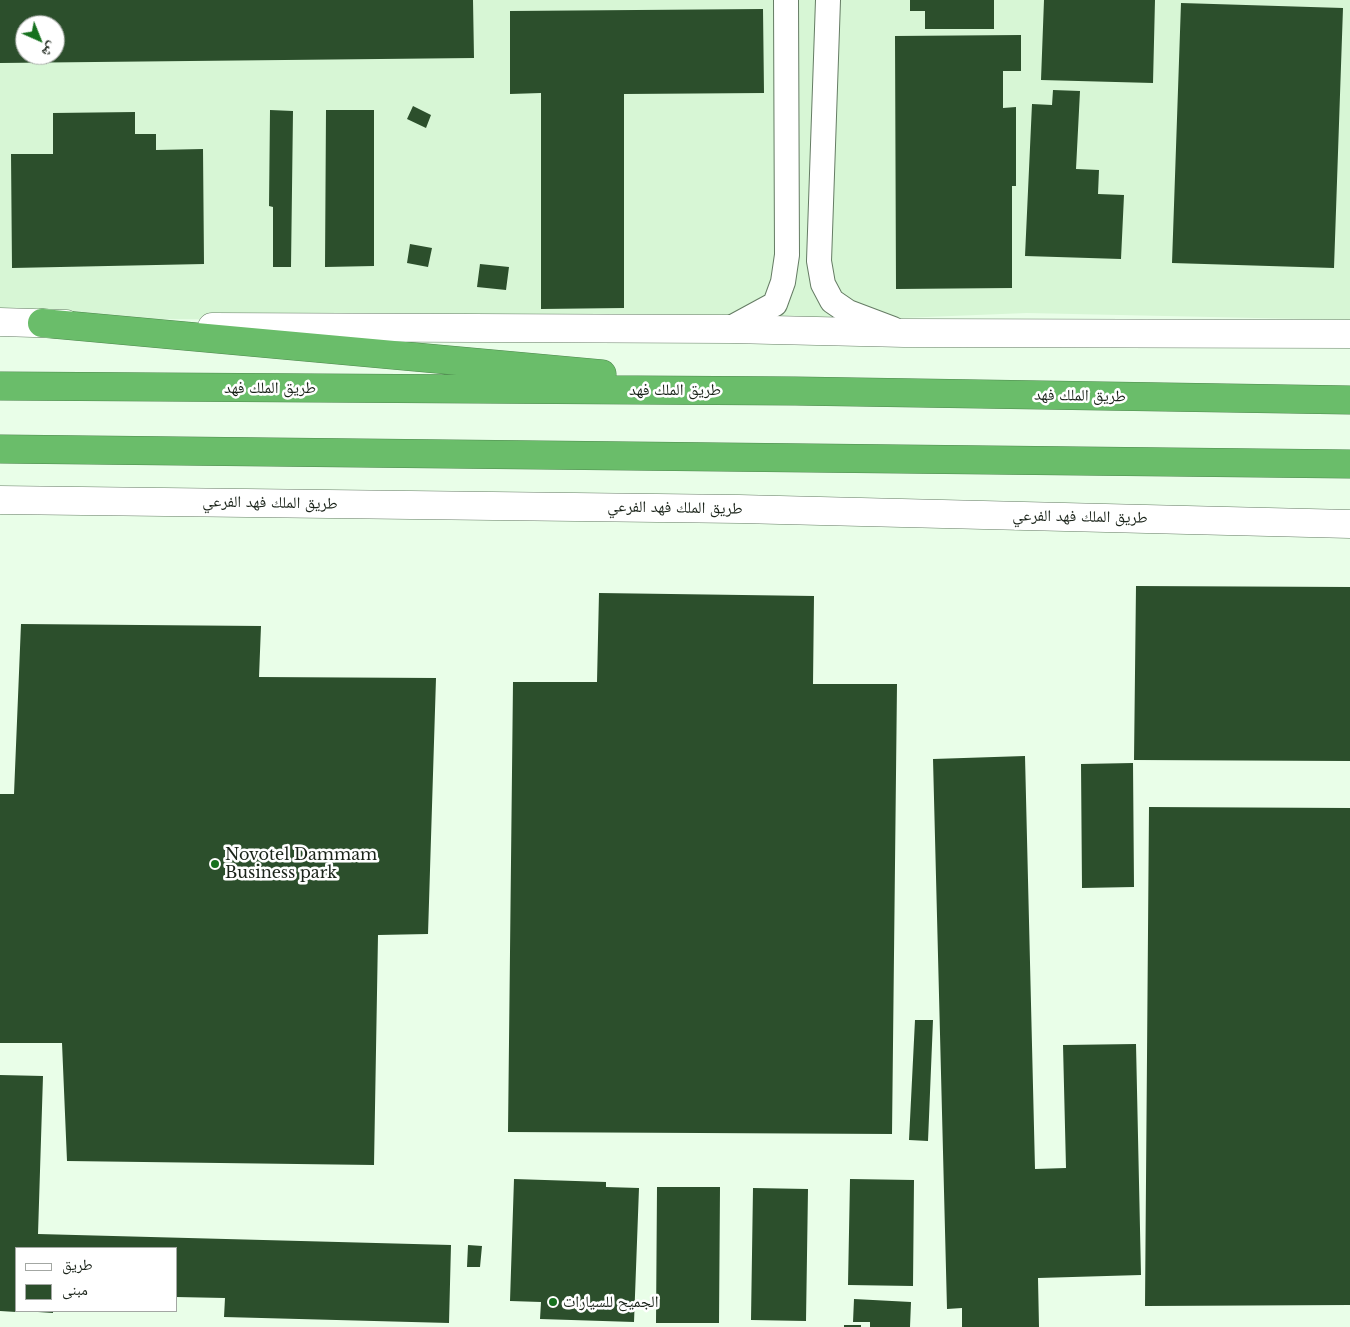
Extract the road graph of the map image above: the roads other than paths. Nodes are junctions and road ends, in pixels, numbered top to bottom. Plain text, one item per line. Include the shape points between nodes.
1 (786, 0) edge
2 (828, 0) edge
3 (0, 322) edge
4 (42, 323) junction
5 (728, 329) junction
6 (904, 333) junction
7 (1350, 334) edge
8 (0, 386) edge
9 (795, 391) junction
10 (1350, 400) edge
11 (0, 449) edge
12 (1350, 464) edge
13 (0, 500) edge
14 (1350, 524) edge

1 - 5 street via 787,256 783,282 775,304
2 - 6 street via 819,261 823,284 832,301 848,312
3 - 4 main road
4 - 5 main road via 258,328
4 - 9 highway
5 - 6 main road
6 - 7 main road
8 - 9 highway, طريق الملك فهد
9 - 10 highway, طريق الملك فهد
11 - 12 highway
13 - 14 main road, طريق الملك فهد الفرعي via 739,509

